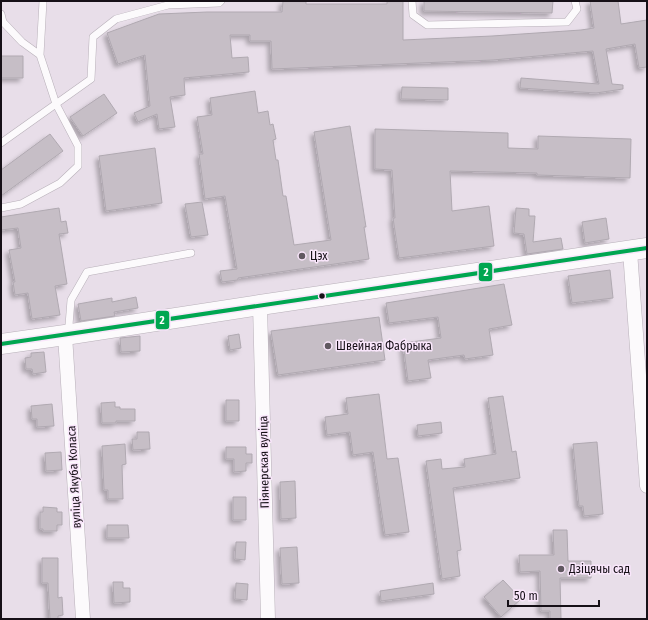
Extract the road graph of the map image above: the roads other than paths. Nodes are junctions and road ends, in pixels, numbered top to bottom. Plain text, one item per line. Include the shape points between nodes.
1 (43, 1) edge
2 (221, 1) edge
3 (412, 1) edge
4 (576, 1) edge
5 (1, 14) edge
6 (40, 55) junction
7 (56, 104) junction
8 (1, 143) edge
9 (1, 208) edge
10 (638, 250) edge
11 (191, 253) dead end
12 (260, 305) junction
13 (68, 335) junction
14 (1, 344) edge
15 (647, 486) edge
16 (83, 619) edge
17 (268, 619) edge

1 - 6 lane
2 - 7 lane via 168,5 116,19 93,37 91,79
3 - 4 lane via 413,14 427,25 566,22 576,9
5 - 6 lane via 3,22 22,42
6 - 7 lane
7 - 8 lane
7 - 9 lane via 78,146 78,166 60,184 21,204
10 - 12 street
10 - 15 street
11 - 13 lane via 87,272 71,300
12 - 13 street
12 - 17 street, Піянерская вуліца
13 - 14 street
13 - 16 street, вуліца Якуба Коласа

